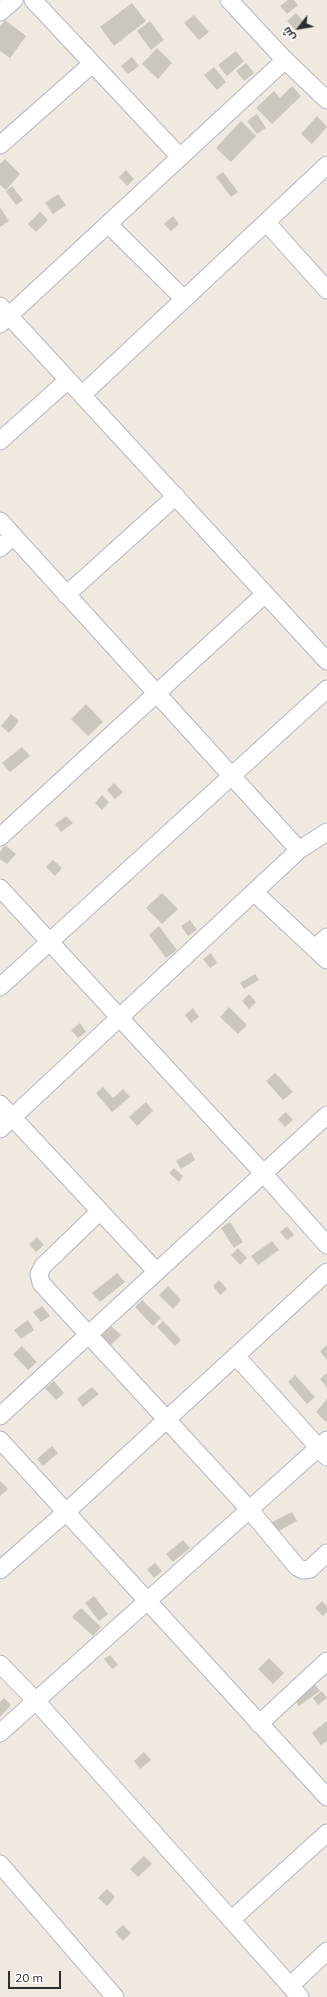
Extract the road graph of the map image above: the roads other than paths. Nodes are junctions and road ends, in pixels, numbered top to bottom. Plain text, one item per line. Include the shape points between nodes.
1 (14, 0) edge
2 (33, 0) edge
3 (229, 0) edge
4 (0, 12) edge
5 (285, 60) junction
6 (92, 64) junction
7 (327, 100) edge
8 (0, 146) edge
9 (180, 157) junction
10 (327, 165) edge
11 (266, 222) junction
12 (108, 224) junction
13 (327, 290) edge
14 (184, 299) junction
15 (3, 315) edge
16 (68, 380) junction
17 (82, 395) junction
18 (0, 442) edge
19 (176, 496) junction
20 (0, 521) edge
21 (13, 536) junction
22 (0, 548) edge
23 (66, 594) junction
24 (265, 594) junction
25 (327, 661) edge
26 (327, 689) edge
27 (156, 693) junction
28 (232, 776) junction
29 (327, 832) edge
30 (0, 837) edge
31 (299, 850) junction
32 (0, 888) edge
33 (254, 892) junction
34 (50, 942) junction
35 (323, 949) edge
36 (0, 987) edge
37 (119, 1018) junction
38 (0, 1104) edge
39 (327, 1115) edge
40 (13, 1118) junction
41 (0, 1129) edge
42 (263, 1173) junction
43 (100, 1211) junction
44 (327, 1245) edge
45 (156, 1271) junction
46 (327, 1272) edge
47 (88, 1333) junction
48 (236, 1356) junction
49 (0, 1416) edge
50 (167, 1420) junction
51 (0, 1440) edge
52 (324, 1448) edge
53 (249, 1509) junction
54 (65, 1513) junction
55 (327, 1553) edge
56 (0, 1570) edge
57 (147, 1602) junction
58 (327, 1661) edge
59 (0, 1664) edge
60 (36, 1701) junction
61 (259, 1724) junction
62 (0, 1733) edge
63 (327, 1797) edge
64 (327, 1833) edge
65 (0, 1864) edge
66 (231, 1920) junction
67 (327, 1951) edge
68 (295, 1991) edge
69 (115, 1997) edge

1 - 4 street
2 - 6 street
3 - 5 street
5 - 7 street
5 - 9 street
6 - 8 street
6 - 9 street
9 - 12 street
10 - 11 street
11 - 13 street
11 - 14 street
12 - 14 street
12 - 15 street
14 - 17 street
15 - 16 street
16 - 17 street
16 - 18 street
17 - 19 street
19 - 23 street
19 - 24 street
20 - 21 street
21 - 22 street
21 - 23 street
23 - 27 street
24 - 25 street
24 - 27 street
26 - 28 street
27 - 28 street
27 - 30 street
28 - 31 street
28 - 34 street
29 - 31 street
31 - 33 street
32 - 34 street
33 - 35 street
33 - 37 street
34 - 36 street
34 - 37 street
37 - 40 street
37 - 42 street
38 - 40 street
39 - 42 street
40 - 41 street
40 - 43 street
42 - 44 street
42 - 45 street
43 - 45 street
43 - 47 street via 43,1266 39,1274 42,1283
45 - 47 street
46 - 48 street
47 - 49 street
47 - 50 street
48 - 50 street
48 - 52 street
50 - 53 street
50 - 54 street
51 - 54 street
52 - 53 street
53 - 55 street via 297,1567 303,1570 310,1569
53 - 57 street
54 - 56 street
54 - 57 street
57 - 60 street
57 - 61 street
58 - 61 street
59 - 60 street
60 - 62 street
60 - 66 street
61 - 63 street
64 - 66 street
65 - 69 street
66 - 68 street
67 - 68 street

